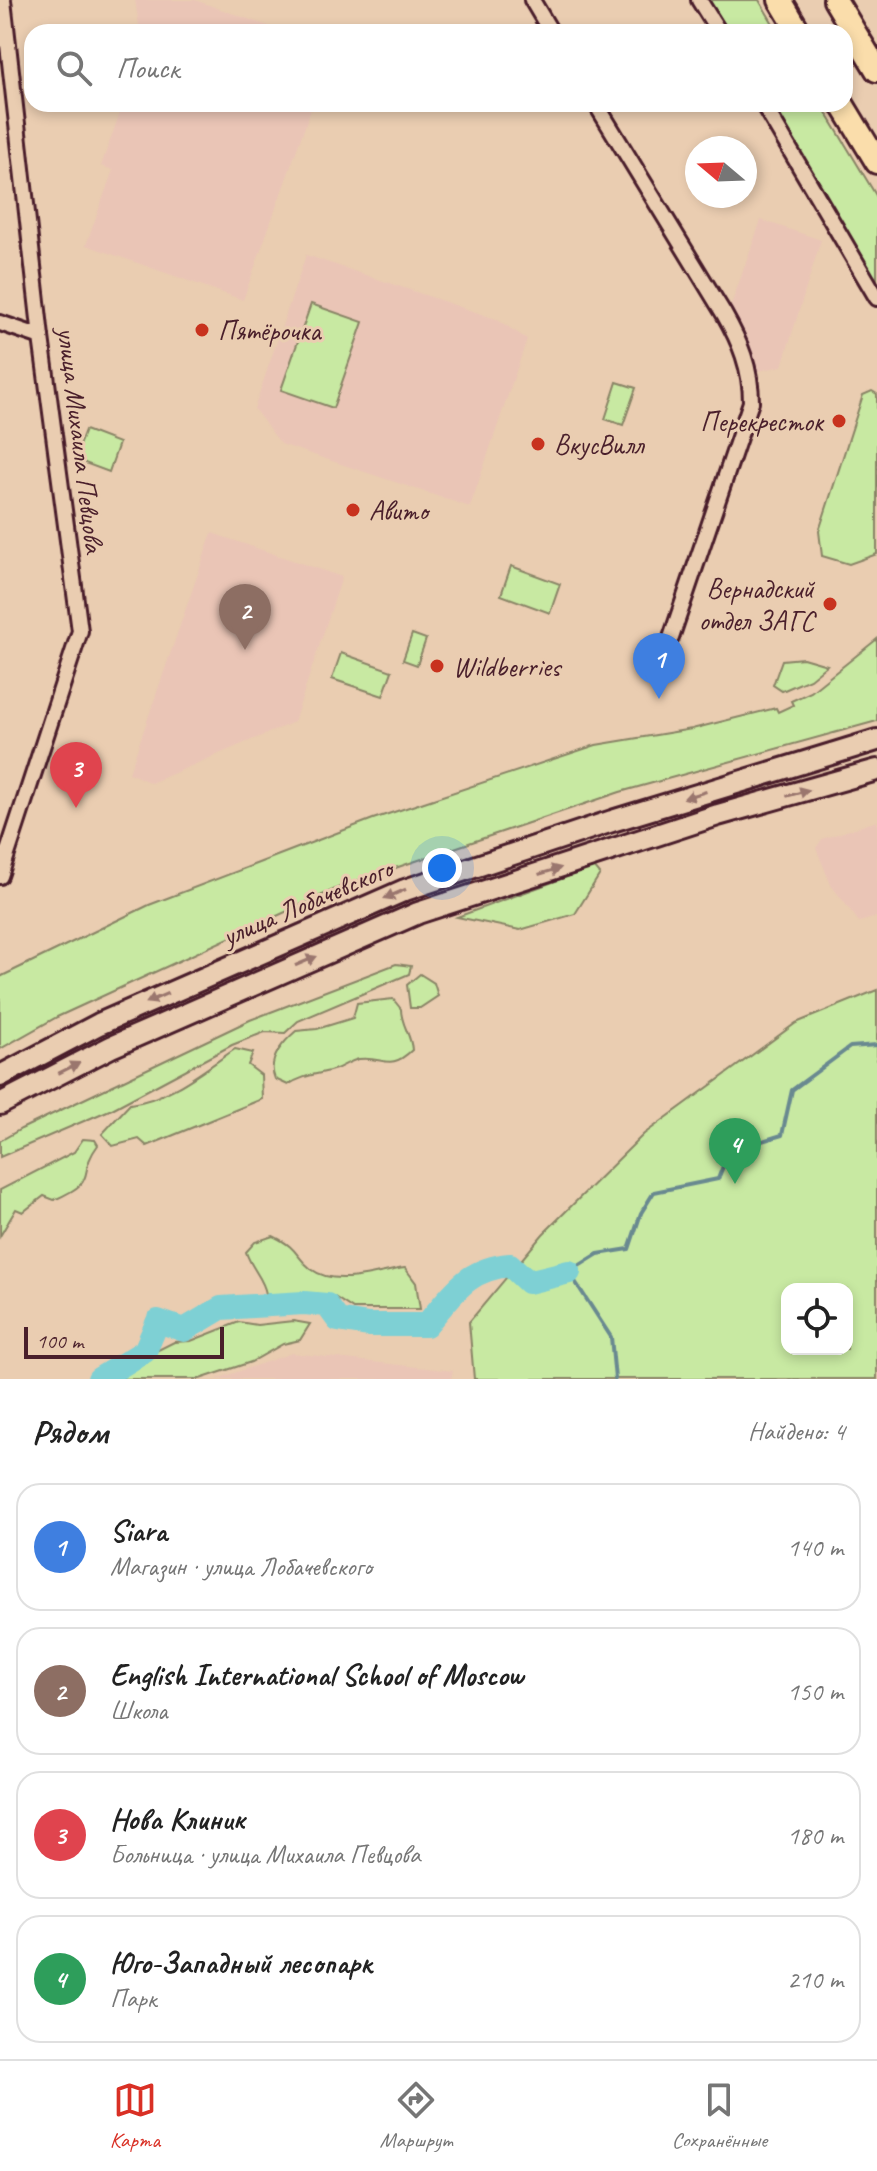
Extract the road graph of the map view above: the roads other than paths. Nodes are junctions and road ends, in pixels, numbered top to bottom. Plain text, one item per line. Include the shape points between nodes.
1 (3, 0) edge
2 (532, 0) edge
3 (699, 0) edge
4 (780, 0) edge
5 (835, 0) edge
6 (546, 24) edge
7 (714, 24) edge
8 (794, 24) edge
9 (849, 24) edge
10 (853, 30) edge
11 (877, 70) edge
12 (601, 112) edge
13 (768, 112) edge
14 (847, 112) edge
15 (877, 162) edge
16 (877, 298) edge
17 (0, 323) edge
18 (41, 337) junction
19 (671, 638) dead end
20 (877, 740) edge
21 (877, 770) edge
22 (0, 876) edge
23 (0, 1076) edge
24 (0, 1104) edge

1 - 18 street, улица Михаила Певцова
2 - 6 street
3 - 7 street
4 - 8 main road
5 - 9 main road
10 - 11 main road
12 - 19 street via 724,314 751,377 751,402
13 - 16 street
14 - 15 main road
17 - 18 street
18 - 22 street, улица Михаила Певцова via 80,631
20 -> 23 main road, улица Лобачевского via 405,890 112,1018
24 -> 21 main road, улица Лобачевского via 111,1047 418,913 718,815

